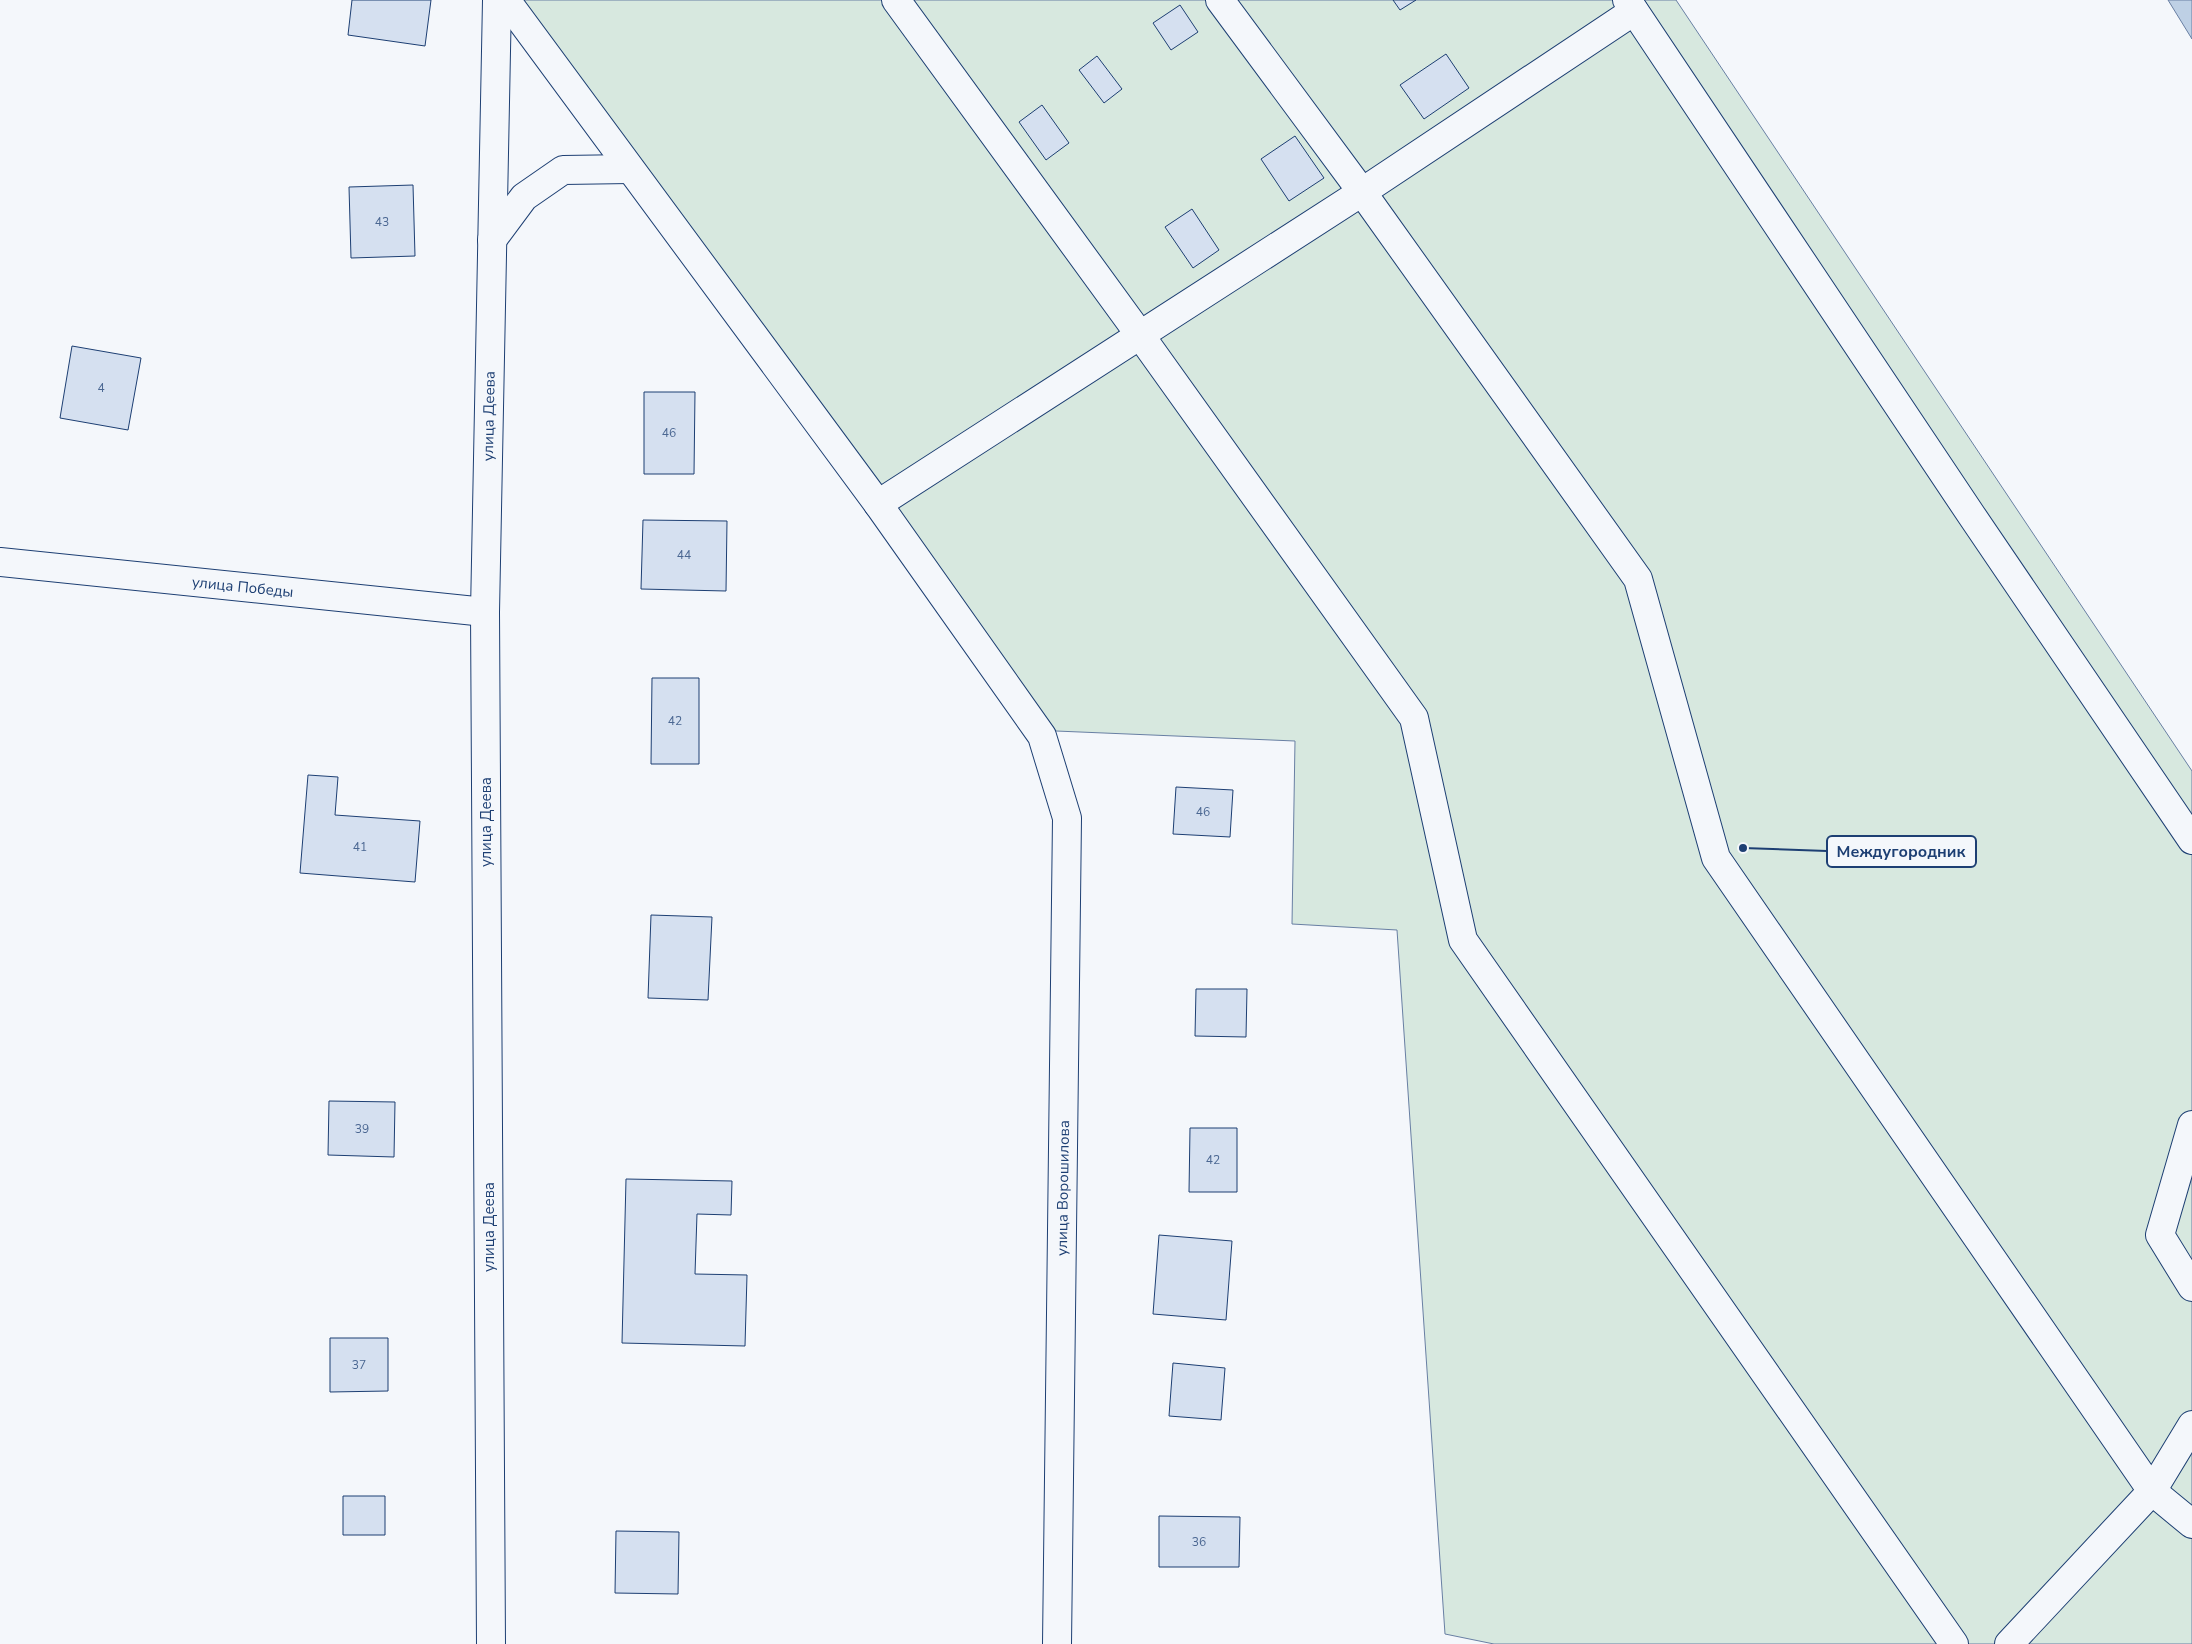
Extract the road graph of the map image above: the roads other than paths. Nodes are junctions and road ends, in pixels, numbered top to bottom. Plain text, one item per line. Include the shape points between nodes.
1 (497, 0) edge
2 (506, 0) edge
3 (896, 0) edge
4 (1220, 0) edge
5 (1630, 5) edge
6 (630, 169) junction
7 (1362, 192) junction
8 (492, 240) junction
9 (1140, 335) junction
10 (878, 504) junction
11 (0, 562) edge
12 (485, 612) junction
13 (2192, 840) edge
14 (2192, 1125) edge
15 (2192, 1287) edge
16 (2192, 1424) edge
17 (2152, 1491) junction
18 (2192, 1524) edge
19 (491, 1644) edge
20 (1057, 1644) edge
21 (1954, 1644) edge
22 (2009, 1644) edge

1 - 8 street, улица Деева
2 - 6 street, улица Ворошилова
3 - 9 street
4 - 7 street
5 - 7 street
5 - 13 street
6 - 8 street via 563,170 524,198
6 - 10 street, улица Ворошилова
7 - 9 street
7 - 17 street via 1638,579 1716,858
8 - 12 street, улица Деева
9 - 10 street
9 - 21 street via 1414,718 1463,940
10 - 20 street, улица Ворошилова via 1042,736 1067,818
11 - 12 street, улица Победы
12 - 19 street, улица Деева
14 - 15 street via 2160,1235
16 - 17 street
17 - 18 street
17 - 22 street

